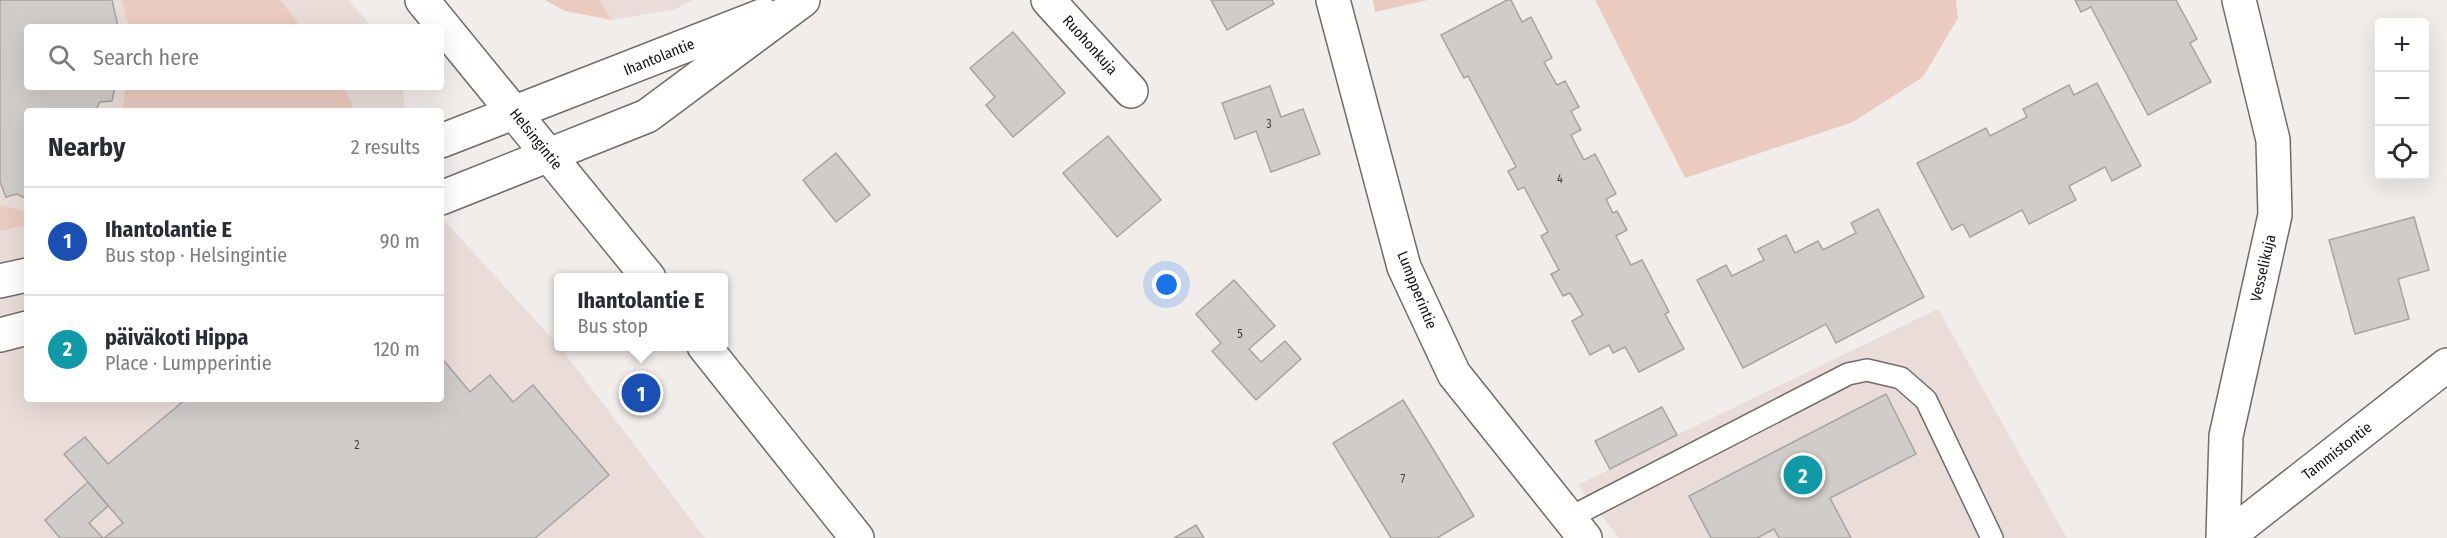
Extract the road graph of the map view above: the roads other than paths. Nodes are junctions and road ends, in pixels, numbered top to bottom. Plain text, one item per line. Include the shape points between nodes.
1 (422, 0) edge
2 (803, 0) edge
3 (1048, 0) edge
4 (1334, 0) edge
5 (2239, 0) edge
6 (442, 24) edge
7 (444, 27) edge
8 (1131, 91) dead end
9 (515, 114) junction
10 (444, 140) edge
11 (550, 156) junction
12 (444, 197) edge
13 (645, 273) edge
14 (24, 276) edge
15 (0, 281) edge
16 (24, 329) edge
17 (0, 335) edge
18 (708, 351) edge
19 (2447, 365) edge
20 (1577, 528) edge
21 (856, 538) edge
22 (1992, 538) edge
23 (2225, 538) edge

1 - 6 street, Helsingintie
2 - 9 street, Ihantolantie
2 - 11 street, Ihantolantie via 647,116
3 - 8 street, Ruohonkuja
4 - 20 street, Lumpperintie via 1408,277 1454,374
5 - 23 street, Vesselikuja via 2273,140 2276,215 2226,436
7 - 9 street, Helsingintie
9 - 10 street, Ihantolantie
9 - 11 street, Helsingintie
11 - 12 street, Ihantolantie
11 - 13 street, Helsingintie
14 - 15 street
16 - 17 street
18 - 21 street
19 - 23 street, Tammistontie
20 - 22 lane via 1848,374 1867,370 1901,378 1926,400

